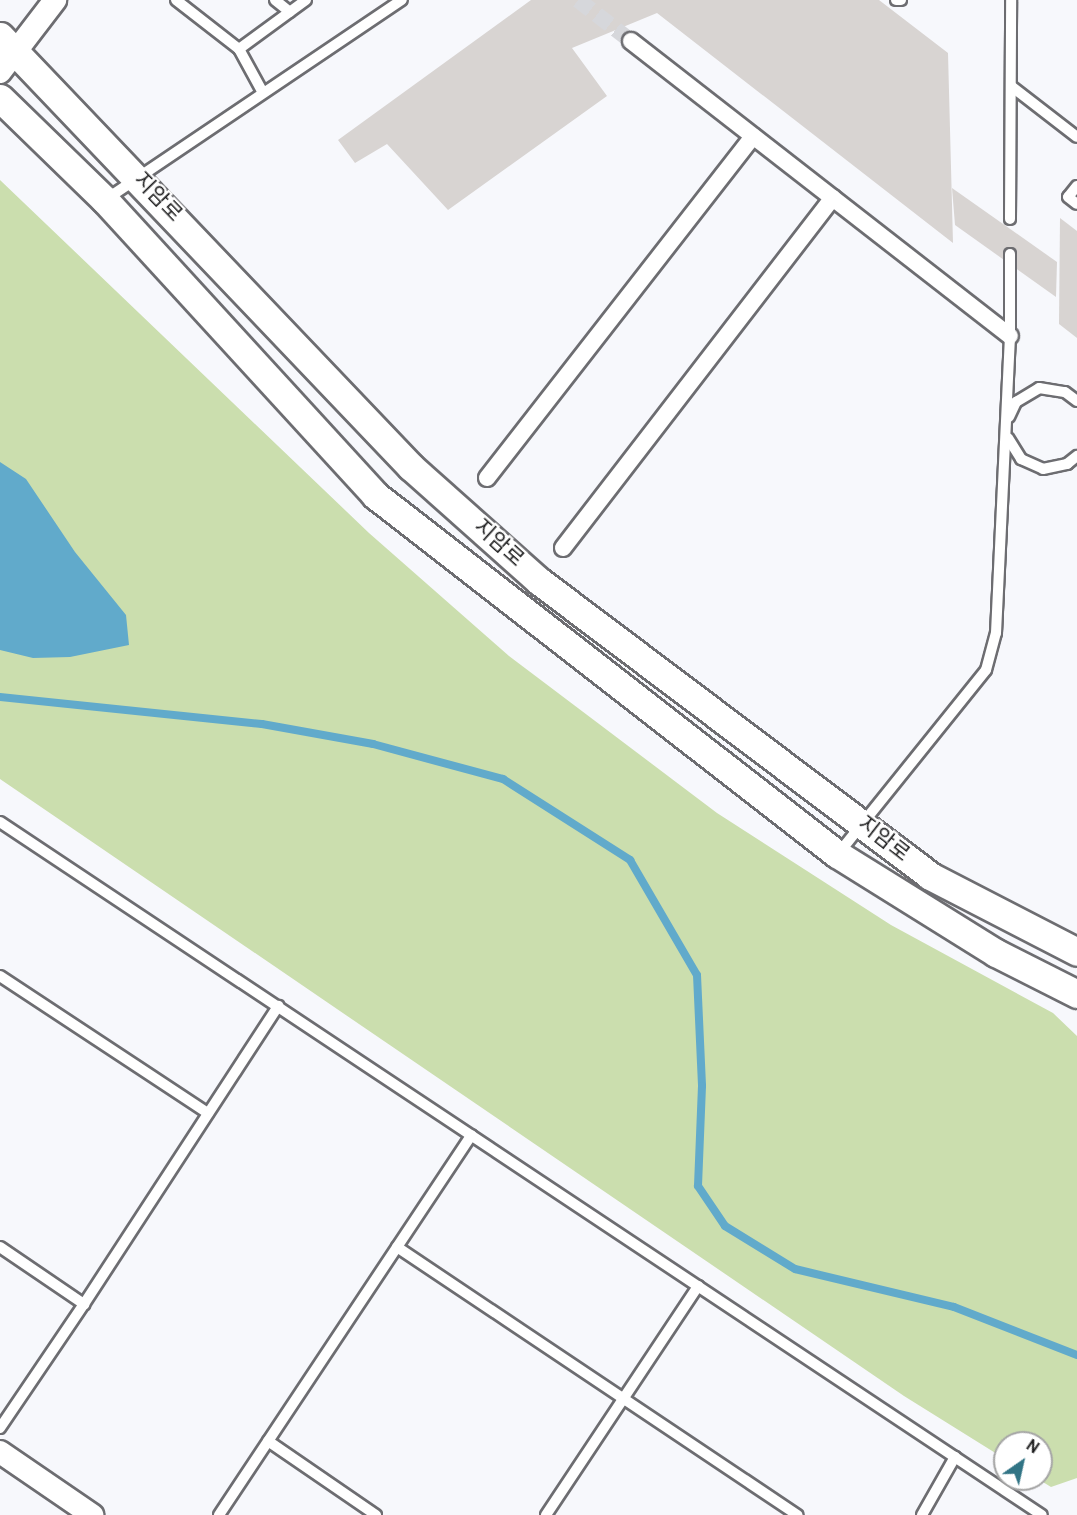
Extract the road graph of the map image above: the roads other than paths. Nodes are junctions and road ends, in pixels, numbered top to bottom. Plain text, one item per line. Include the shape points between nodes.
1 (55, 0) edge
2 (176, 0) edge
3 (275, 0) edge
4 (306, 0) edge
5 (402, 0) edge
6 (896, 0) edge
7 (901, 0) edge
8 (1011, 0) edge
9 (290, 12) junction
10 (632, 41) tunnel mouth
11 (239, 49) junction
12 (5, 54) edge
13 (1011, 86) junction
14 (262, 91) junction
15 (0, 98) edge
16 (753, 136) junction
17 (1077, 137) edge
18 (137, 176) junction
19 (1077, 186) edge
20 (833, 198) junction
21 (105, 200) junction
22 (1077, 204) edge
23 (1010, 219) dead end
24 (1010, 254) dead end
25 (1010, 336) junction
26 (1077, 401) edge
27 (1006, 426) junction
28 (1077, 456) edge
29 (488, 478) dead end
30 (563, 548) dead end
31 (0, 822) edge
32 (862, 823) junction
33 (837, 855) junction
34 (1077, 952) edge
35 (0, 976) edge
36 (1077, 994) edge
37 (278, 1006) junction
38 (208, 1113) junction
39 (471, 1135) junction
40 (0, 1247) edge
41 (397, 1247) junction
42 (698, 1286) junction
43 (84, 1304) junction
44 (623, 1400) junction
45 (0, 1428) edge
46 (268, 1441) junction
47 (0, 1452) edge
48 (955, 1457) junction
49 (92, 1515) edge
50 (219, 1515) edge
51 (376, 1515) edge
52 (546, 1515) edge
53 (798, 1515) edge
54 (922, 1515) edge
55 (1042, 1515) edge

1 - 12 street
2 - 11 lane
3 - 9 lane
4 - 9 lane
5 - 14 lane
6 - 7 lane
8 - 13 lane
9 - 11 lane
10 - 16 street
11 - 14 lane
12 - 18 street, 지암로
13 - 17 lane
13 - 23 lane
14 - 18 lane
15 - 21 street, 지암로
16 - 20 street
16 - 29 street
18 - 21 lane
18 - 32 street, 지암로 via 411,467 539,581
19 - 22 lane via 1068,197
20 - 25 street
20 - 30 street
21 - 33 street, 지암로 via 375,495
24 - 25 lane
25 - 27 lane
26 - 27 lane via 1065,392 1039,388 1016,402
27 - 28 lane via 1012,450 1031,465 1055,468
27 - 32 lane via 996,633 986,670
31 - 37 lane
32 - 33 lane
32 - 34 street, 지암로 via 930,876
33 - 36 street, 지암로 via 996,954
35 - 38 lane
37 - 38 lane
37 - 39 lane
38 - 43 lane
39 - 41 lane
39 - 42 lane
40 - 43 lane
41 - 44 lane
41 - 46 lane
42 - 44 lane
42 - 48 lane
43 - 45 lane
44 - 52 lane
44 - 53 lane
46 - 50 lane
46 - 51 lane
47 - 49 street
48 - 54 lane
48 - 55 lane

